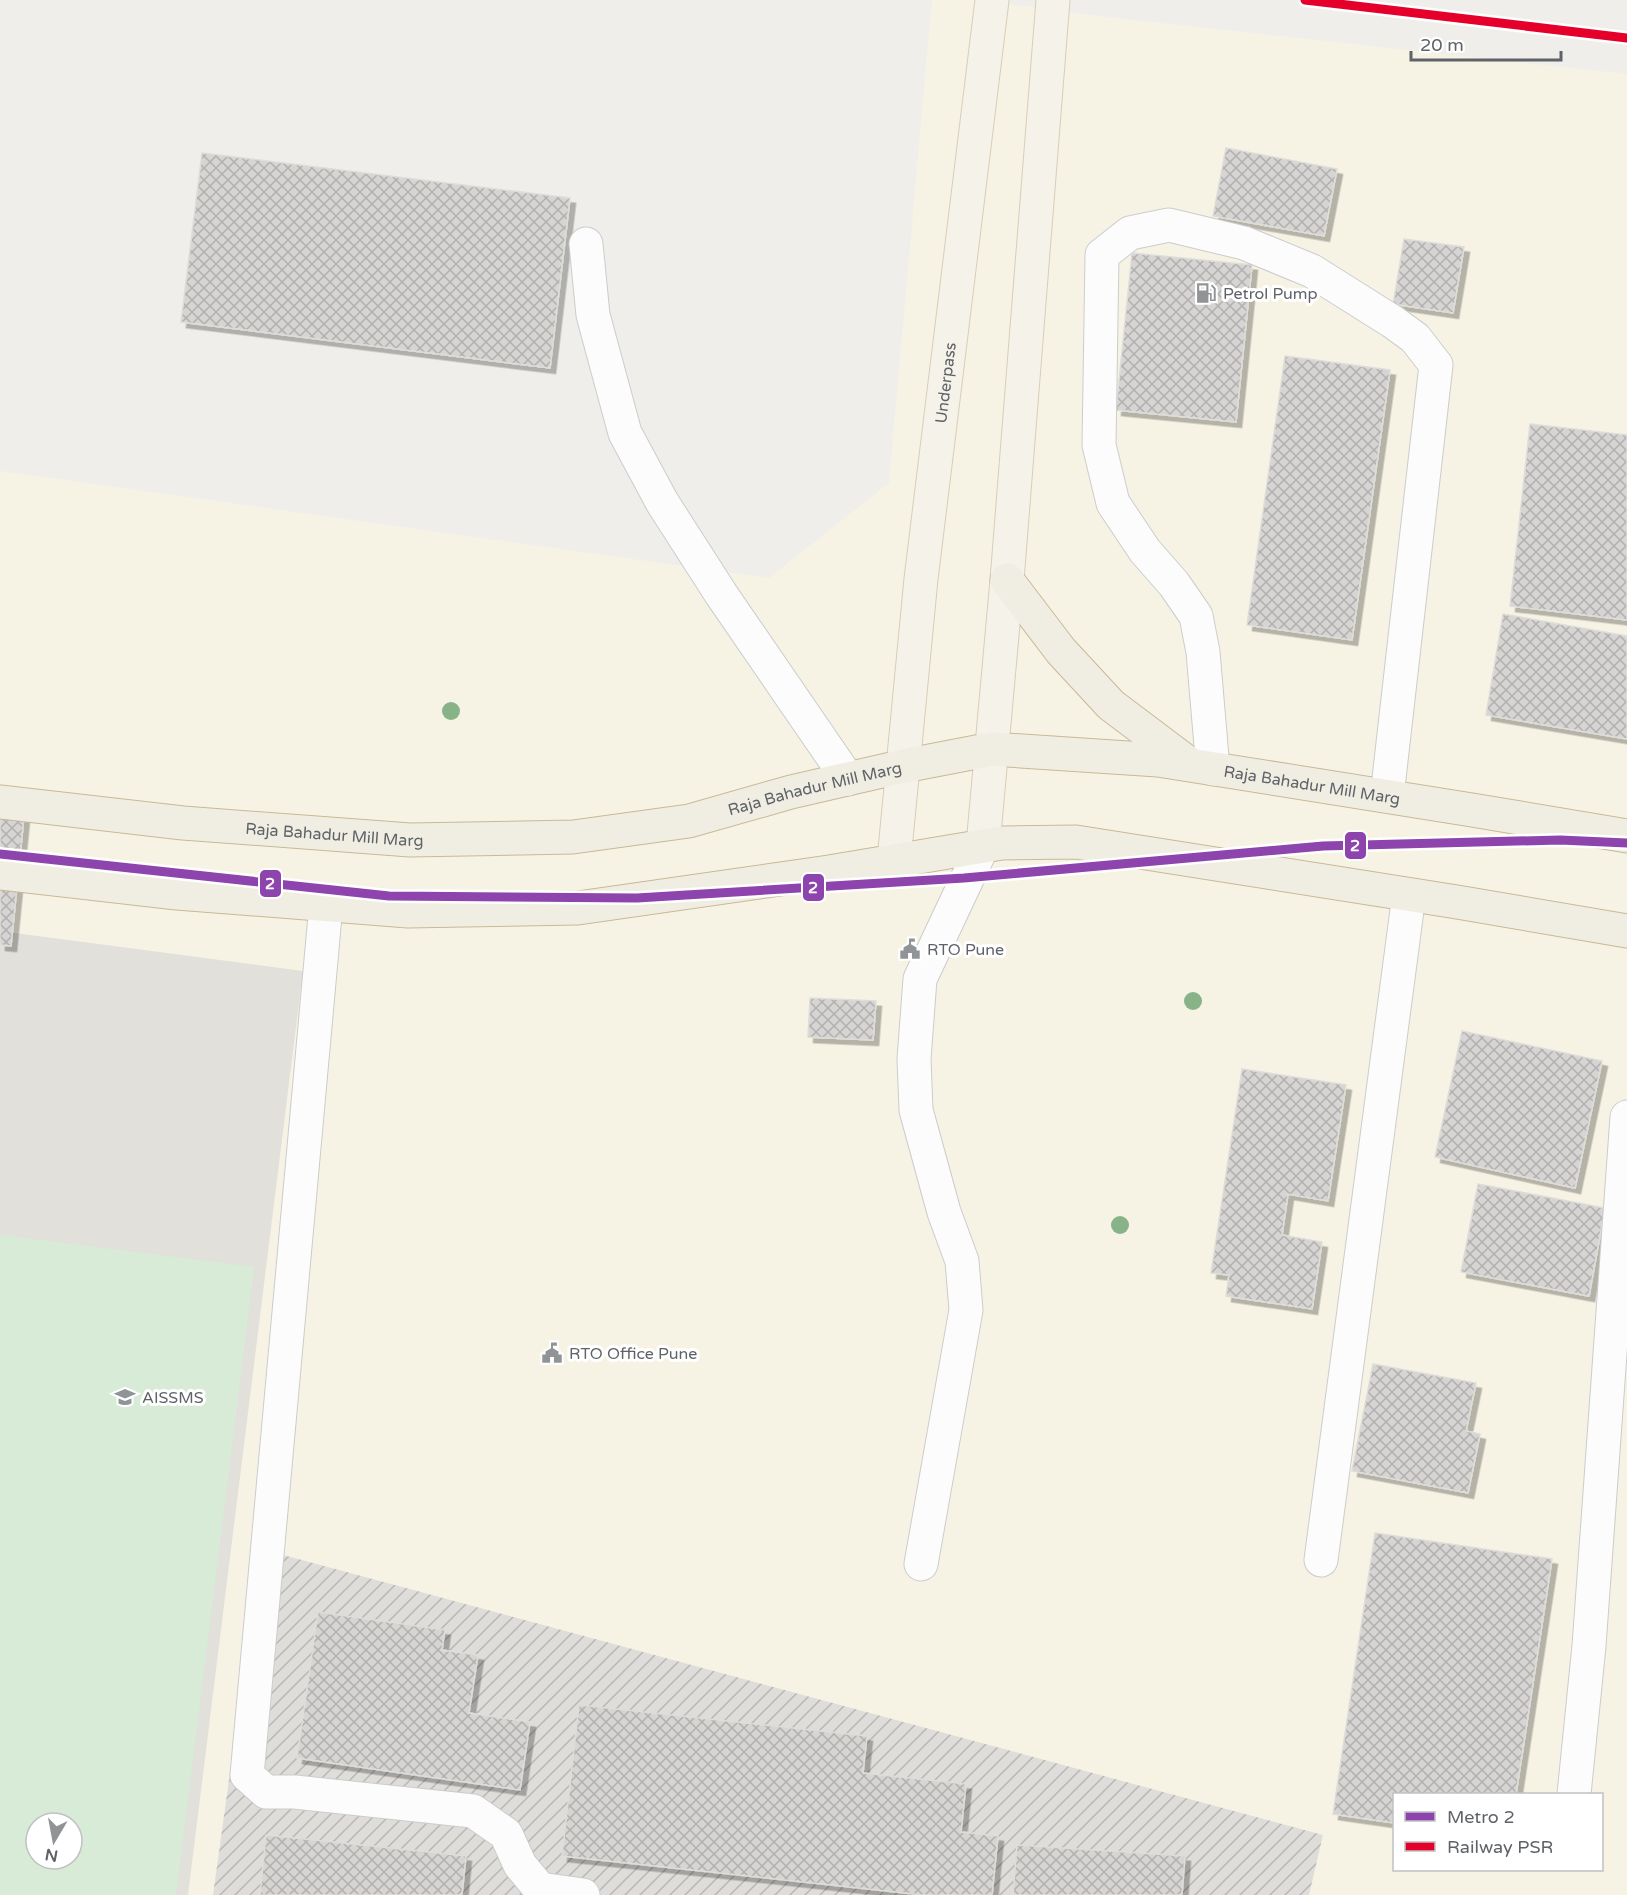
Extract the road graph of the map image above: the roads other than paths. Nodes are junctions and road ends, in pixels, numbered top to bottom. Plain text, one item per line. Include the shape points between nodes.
1 (992, 0) edge
2 (1053, 0) edge
3 (586, 244) dead end
4 (1007, 580) junction
5 (992, 749) junction
6 (904, 766) junction
7 (1202, 767) junction
8 (848, 779) junction
9 (1387, 796) junction
10 (0, 802) edge
11 (1627, 836) edge
12 (983, 845) junction
13 (894, 860) junction
14 (0, 873) edge
15 (1409, 894) junction
16 (326, 905) junction
17 (1627, 931) edge
18 (1627, 1117) edge
19 (1321, 1560) dead end
20 (921, 1564) dead end
21 (1574, 1793) edge
22 (583, 1895) edge

1 - 6 main road, Underpass via 921,579
2 - 4 main road
3 - 8 street via 593,315 625,434 662,502 721,594
4 - 5 main road
4 - 7 highway via 1061,651 1111,705
5 - 6 highway, Raja Bahadur Mill Marg
5 - 7 highway, Raja Bahadur Mill Marg via 1091,754
5 - 12 main road
6 - 8 highway, Raja Bahadur Mill Marg
6 - 13 main road, Underpass
7 - 9 highway, Raja Bahadur Mill Marg
7 - 9 street via 1203,652 1196,616 1113,503 1099,445 1102,255 1130,232 1169,225 1244,243 1312,271 1415,338 1436,365
8 - 10 highway, Raja Bahadur Mill Marg via 689,821 573,837 410,840 183,823
9 - 11 highway, Raja Bahadur Mill Marg
12 - 13 highway
12 - 15 highway via 1076,842
12 - 20 street via 920,980 914,1059 916,1110 962,1261 966,1310
13 - 16 highway via 578,908 408,911
14 - 16 highway
15 - 17 highway
15 - 19 street
16 - 22 street via 247,1774 266,1792 473,1811 506,1834 520,1865 540,1889
18 - 21 street via 1589,1646

